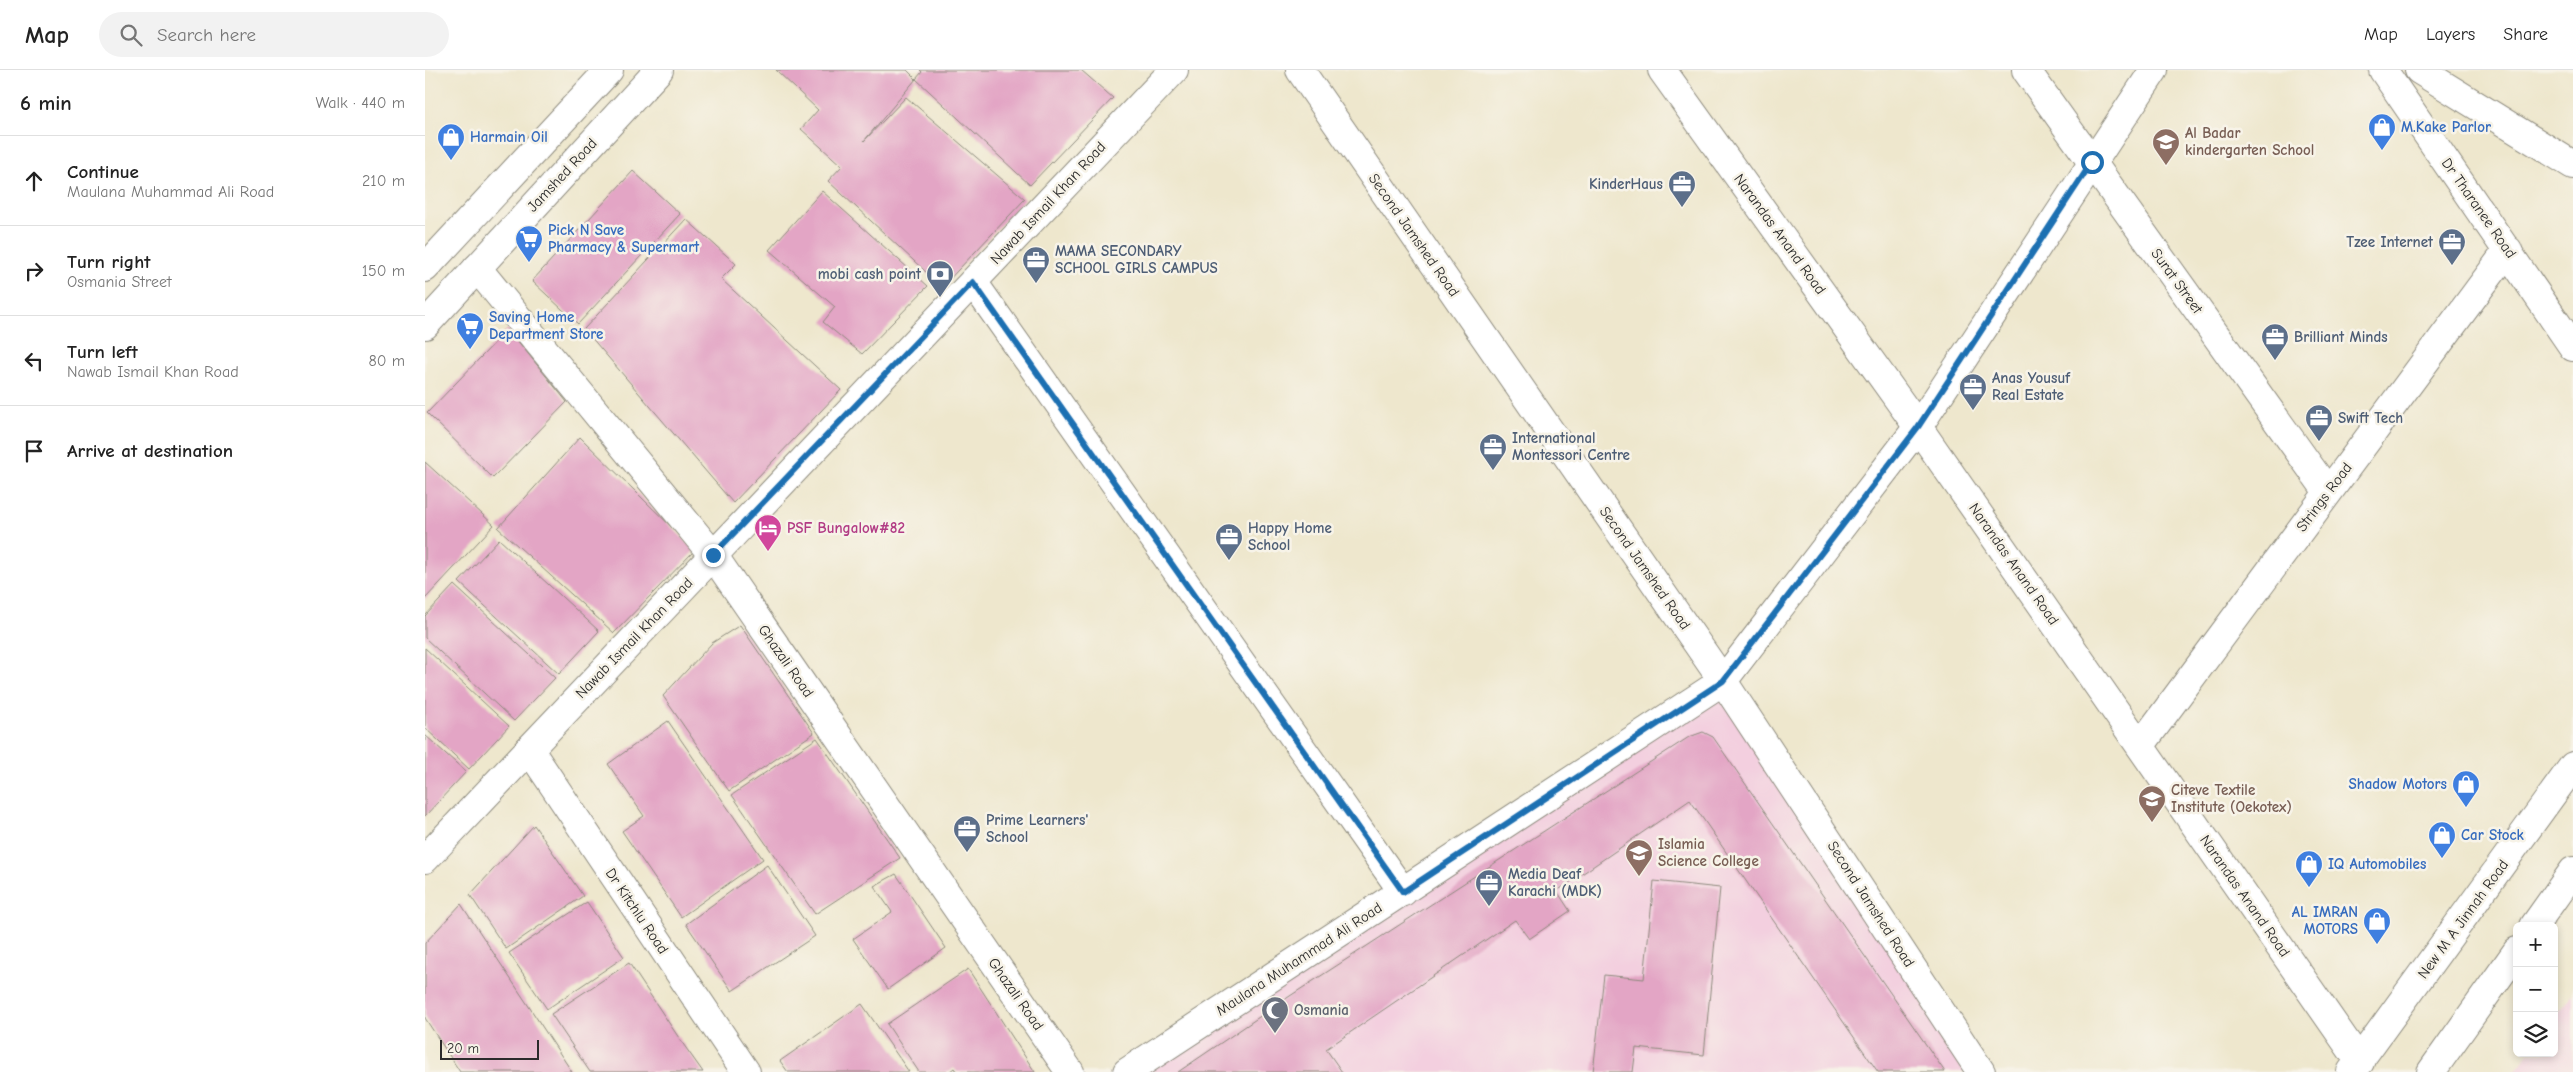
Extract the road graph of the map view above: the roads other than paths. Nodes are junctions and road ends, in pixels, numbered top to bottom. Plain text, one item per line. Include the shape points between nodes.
1 (609, 70) edge
2 (659, 70) edge
3 (1174, 70) edge
4 (1299, 70) edge
5 (1662, 70) edge
6 (2027, 70) edge
7 (2154, 70) edge
8 (2383, 70) edge
9 (2419, 70) edge
10 (2092, 162) junction
11 (2573, 166) edge
12 (2508, 250) junction
13 (425, 268) edge
14 (477, 268) junction
15 (973, 282) junction
16 (425, 325) edge
17 (2573, 347) edge
18 (1918, 427) junction
19 (2328, 492) junction
20 (713, 555) junction
21 (1723, 681) junction
22 (2141, 745) junction
23 (529, 750) junction
24 (2573, 766) edge
25 (425, 859) edge
26 (2573, 871) edge
27 (1403, 892) junction
28 (2537, 922) edge
29 (2513, 957) edge
30 (2356, 1067) edge
31 (746, 1072) edge
32 (1070, 1072) edge
33 (1127, 1072) edge
34 (1981, 1072) edge
35 (2431, 1072) edge

1 - 13 street
2 - 14 street, Jamshed Road
3 - 15 street, Nawab Ismail Khan Road
4 - 21 street, Second Jamshed Road
5 - 18 street, Narandas Anand Road
6 - 10 street, Surat Street
7 - 10 street, Maulana Muhammad Ali Road
8 - 12 street, Dr Tharanee Road
9 - 11 street
10 - 18 street, Maulana Muhammad Ali Road
10 - 19 street, Surat Street
12 - 17 street, Dr Tharanee Road
12 - 19 street, Strings Road
14 - 16 street, Jamshed Road
14 - 20 street, Ghazali Road
15 - 20 street, Nawab Ismail Khan Road
15 - 27 street
18 - 21 street, Maulana Muhammad Ali Road
18 - 22 street, Narandas Anand Road
19 - 22 street, Strings Road
20 - 23 street, Nawab Ismail Khan Road
20 - 32 street, Ghazali Road
21 - 27 street, Maulana Muhammad Ali Road
21 - 34 street, Second Jamshed Road
22 - 30 street, Narandas Anand Road
23 - 25 street, Nawab Ismail Khan Road
23 - 31 street, Dr Kitchlu Road
24 - 30 street, New M A Jinnah Road
26 - 28 street
27 - 33 street, Maulana Muhammad Ali Road
29 - 35 street

